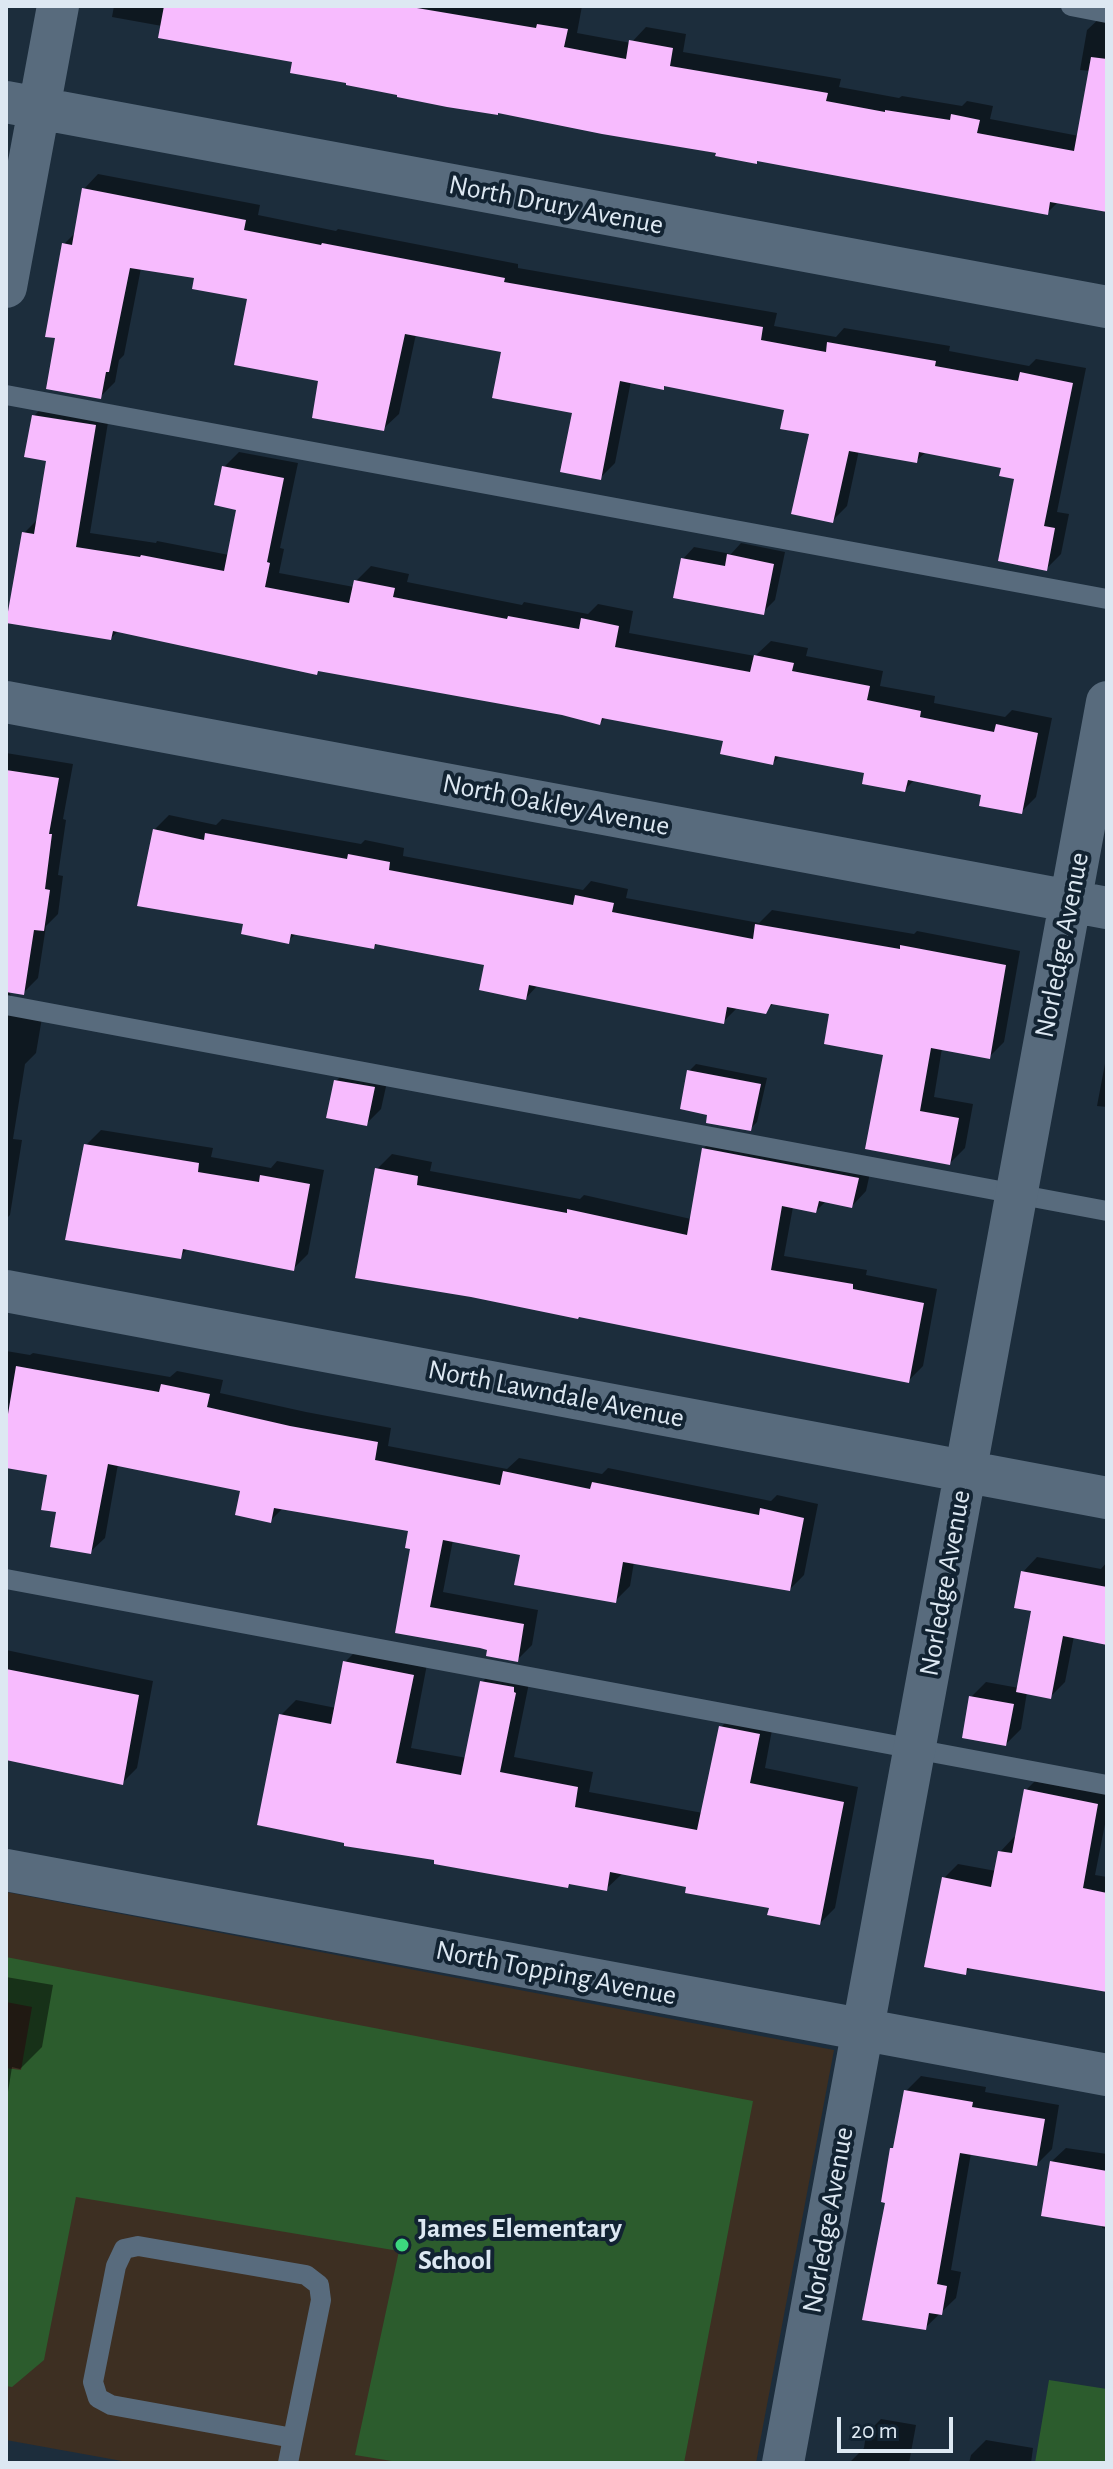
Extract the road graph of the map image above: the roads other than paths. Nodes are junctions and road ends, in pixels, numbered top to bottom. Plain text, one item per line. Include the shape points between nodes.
1 (58, 6) edge
2 (1071, 6) edge
3 (1107, 13) edge
4 (23, 105) edge
5 (6, 287) edge
6 (1107, 307) edge
7 (6, 395) edge
8 (1107, 599) edge
9 (6, 702) edge
10 (1107, 702) edge
11 (1089, 904) edge
12 (6, 1005) edge
13 (1016, 1194) junction
14 (1107, 1211) edge
15 (6, 1291) edge
16 (965, 1471) junction
17 (1107, 1498) edge
18 (6, 1579) edge
19 (914, 1749) junction
20 (1107, 1785) edge
21 (6, 1870) edge
22 (863, 2031) junction
23 (1107, 2075) edge
24 (293, 2438) junction
25 (288, 2463) edge
26 (783, 2463) edge

1 - 4 street
2 - 3 lane
4 - 5 street
4 - 6 street, North Drury Avenue
7 - 8 lane
9 - 11 street, North Oakley Avenue
10 - 11 street, Norledge Avenue
11 - 13 street, Norledge Avenue
12 - 13 lane
13 - 14 lane
13 - 16 street, Norledge Avenue
15 - 16 street, North Lawndale Avenue
16 - 17 street, North Lawndale Avenue
16 - 19 street, Norledge Avenue
18 - 19 lane
19 - 20 lane
19 - 22 street, Norledge Avenue
21 - 22 street, North Topping Avenue
22 - 23 street, North Topping Avenue
22 - 26 street, Norledge Avenue
24 - 24 lane via 321,2300 319,2285 306,2275 138,2246 124,2249 93,2382 98,2398 111,2405
24 - 25 lane

